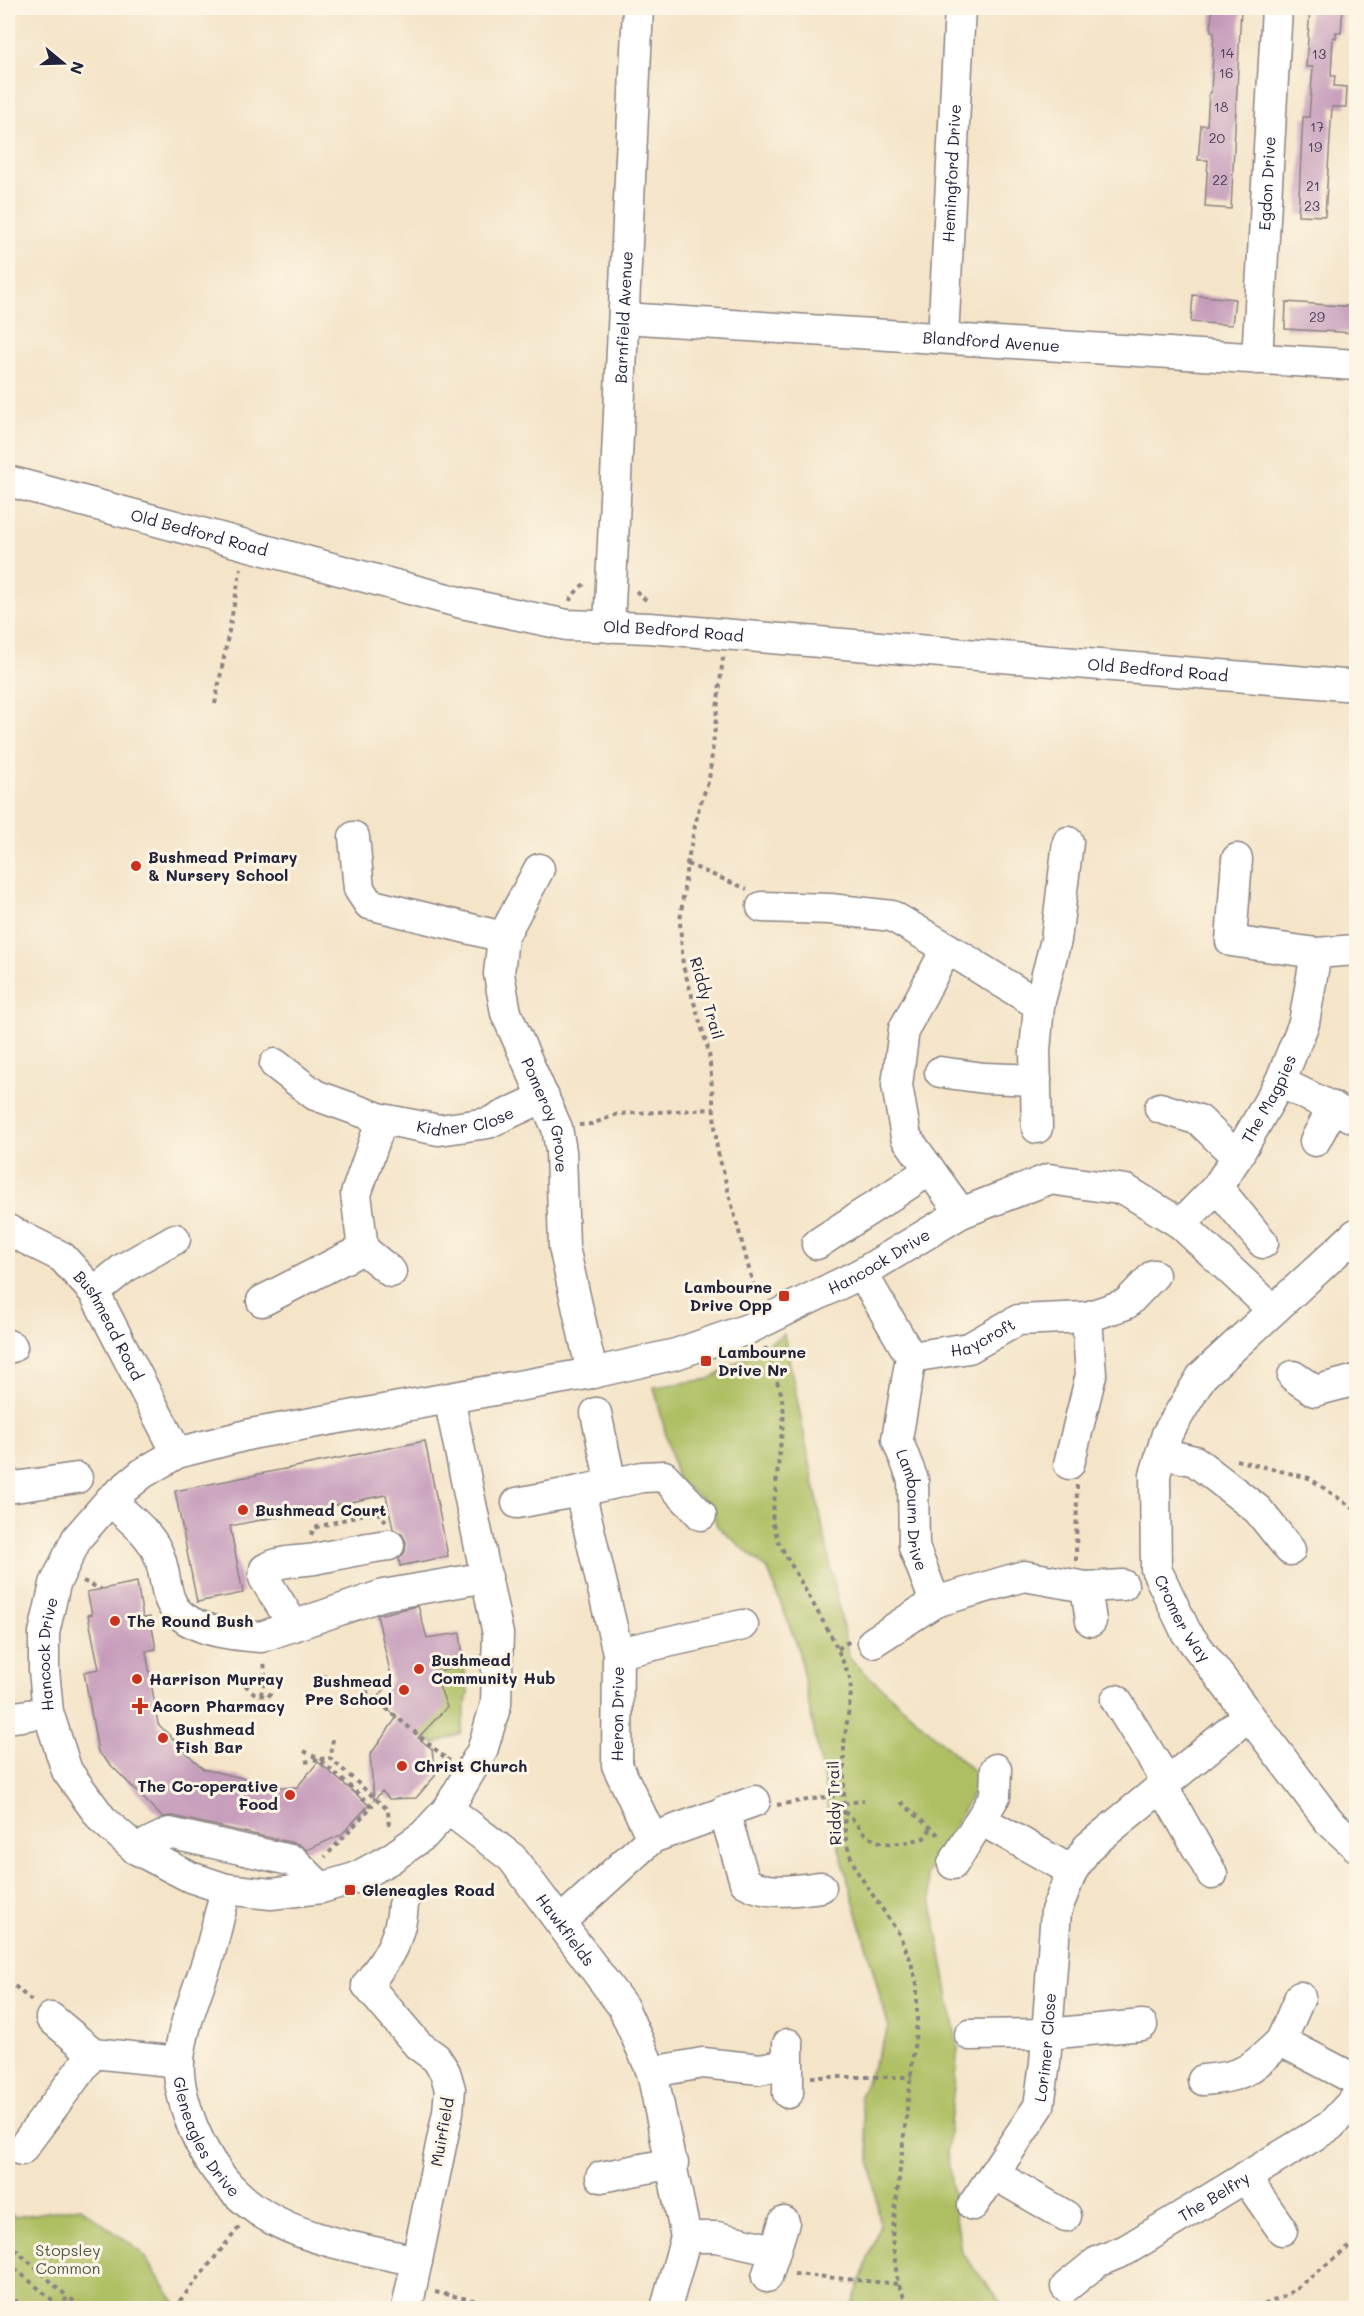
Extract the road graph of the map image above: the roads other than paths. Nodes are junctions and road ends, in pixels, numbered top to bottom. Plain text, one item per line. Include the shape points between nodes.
1 (638, 8) edge
2 (960, 8) edge
3 (1277, 8) edge
4 (624, 318) junction
5 (943, 338) junction
6 (1257, 359) junction
7 (1356, 365) edge
8 (8, 481) edge
9 (609, 627) junction
10 (1356, 687) edge
11 (354, 837) dead end
12 (1068, 842) dead end
13 (1237, 859) dead end
14 (539, 869) dead end
15 (762, 907) road end
16 (503, 937) junction
17 (946, 948) junction
18 (1356, 950) edge
19 (1316, 953) junction
20 (1039, 1005) junction
21 (275, 1064) dead end
22 (940, 1072) dead end
23 (1036, 1080) junction
24 (1280, 1082) junction
25 (544, 1097) junction
26 (1160, 1108) dead end
27 (1345, 1113) edge
28 (382, 1119) junction
29 (1037, 1128) dead end
30 (1314, 1141) dead end
31 (1237, 1157) junction
32 (930, 1170) junction
33 (1217, 1187) junction
34 (961, 1213) junction
35 (1181, 1224) junction
36 (8, 1230) edge
37 (1356, 1234) edge
38 (175, 1239) dead end
39 (1263, 1243) dead end
40 (817, 1244) dead end
41 (363, 1249) junction
42 (391, 1272) dead end
43 (862, 1273) junction
44 (1154, 1275) dead end
45 (94, 1292) junction
46 (262, 1301) dead end
47 (1272, 1309) junction
48 (1087, 1317) junction
49 (911, 1357) junction
50 (592, 1372) junction
51 (1293, 1376) dead end
52 (1356, 1380) edge
53 (448, 1398) junction
54 (596, 1413) dead end
55 (177, 1453) junction
56 (1161, 1453) junction
57 (1069, 1464) road end
58 (76, 1478) dead end
59 (611, 1484) junction
60 (8, 1488) edge
61 (580, 1491) junction
62 (110, 1500) junction
63 (517, 1503) dead end
64 (701, 1515) dead end
65 (389, 1545) dead end
66 (1290, 1550) dead end
67 (487, 1577) junction
68 (1123, 1585) dead end
69 (1081, 1586) junction
70 (935, 1602) junction
71 (1091, 1621) dead end
72 (743, 1625) dead end
73 (294, 1626) junction
74 (873, 1642) dead end
75 (618, 1653) junction
76 (1116, 1700) dead end
77 (48, 1712) junction
78 (1248, 1716) junction
79 (8, 1718) edge
80 (996, 1768) dead end
81 (1163, 1782) junction
82 (755, 1801) road end
83 (448, 1809) junction
84 (724, 1811) junction
85 (981, 1820) junction
86 (652, 1838) junction
87 (1356, 1846) edge
88 (136, 1849) junction
89 (958, 1858) road end
90 (1072, 1871) junction
91 (1212, 1874) dead end
92 (315, 1882) junction
93 (821, 1887) dead end
94 (226, 1889) junction
95 (403, 1905) dead end
96 (560, 1922) junction
97 (1300, 1997) dead end
98 (51, 2018) road end
99 (1142, 2025) dead end
100 (1047, 2034) junction
101 (969, 2035) dead end
102 (1281, 2041) junction
103 (93, 2053) junction
104 (179, 2062) junction
105 (788, 2070) road end
106 (652, 2072) junction
107 (1203, 2080) dead end
108 (1356, 2080) edge
109 (1356, 2098) edge
110 (21, 2150) dead end
111 (673, 2163) junction
112 (994, 2174) junction
113 (600, 2177) dead end
114 (1245, 2177) junction
115 (973, 2205) dead end
116 (1066, 2216) dead end
117 (784, 2222) dead end
118 (1282, 2230) dead end
119 (686, 2236) junction
120 (412, 2286) edge
121 (1066, 2287) dead end
122 (666, 2308) edge

1 - 4 street, Barnfield Avenue
2 - 5 street, Hemingford Drive
3 - 6 street, Egdon Drive
4 - 5 street, Blandford Avenue
4 - 9 street, Barnfield Avenue
5 - 6 street, Blandford Avenue
6 - 7 street, Blandford Avenue
8 - 9 street, Old Bedford Road via 462,603 567,625
9 - 10 street, Old Bedford Road
11 - 16 street via 359,889 369,904
12 - 20 street via 1056,940
13 - 19 street via 1231,941
14 - 16 street, Pomeroy Grove
15 - 17 street via 892,916
16 - 25 street, Pomeroy Grove via 499,974 506,1013
17 - 20 street
17 - 32 street via 904,1029 897,1085 906,1137
18 - 19 street
19 - 24 street, The Magpies via 1304,1023
20 - 23 street
21 - 28 street, Kidner Close via 315,1095
22 - 23 street
23 - 29 street
24 - 27 street
24 - 31 street, The Magpies
25 - 28 street, Kidner Close via 488,1123 439,1130
25 - 50 street, Pomeroy Grove via 557,1128 564,1247
26 - 31 street via 1199,1120
27 - 30 street
28 - 41 street via 356,1194
31 - 33 street, The Magpies
32 - 34 street
32 - 40 street
33 - 35 street, The Magpies
33 - 39 street
34 - 35 street, Hancock Drive via 1049,1179 1126,1190
34 - 43 street, Hancock Drive
35 - 47 street, Hancock Drive
36 - 45 street, Bushmead Road via 62,1257
37 - 47 street, Cromer Way
38 - 45 street
41 - 42 street
41 - 46 street
43 - 49 street
43 - 50 street, Hancock Drive via 748,1329 676,1354
44 - 48 street, Haycroft via 1126,1304
45 - 55 street, Bushmead Road
47 - 56 street, Cromer Way via 1202,1376 1167,1434
48 - 49 street, Haycroft via 1018,1320 969,1348
48 - 57 street via 1091,1375
49 - 70 street, Lambourn Drive via 897,1439 913,1480 914,1547
50 - 53 street, Hancock Drive
51 - 52 street via 1315,1391
53 - 55 street, Hancock Drive via 251,1434
53 - 67 street, Hancock Drive
54 - 59 street
55 - 62 street, Hancock Drive via 143,1473
56 - 66 street via 1195,1461 1258,1510
56 - 78 street, Cromer Way via 1155,1474 1156,1569 1186,1632
58 - 60 street
59 - 61 street
59 - 64 street via 664,1476
61 - 63 street
61 - 75 street, Heron Drive
62 - 73 street via 156,1549 165,1571 169,1599 177,1612 198,1625 245,1636 261,1637
62 - 77 street, Hancock Drive via 77,1538 55,1584 44,1633
65 - 73 street via 282,1562 265,1569 264,1578
67 - 73 street via 383,1595
67 - 83 street, Hancock Drive via 498,1634 496,1704 469,1748
68 - 69 street
69 - 70 street via 1024,1576
69 - 71 street
70 - 74 street
72 - 75 street, Heron Drive
75 - 86 street, Heron Drive via 617,1765
76 - 81 street
77 - 79 street
77 - 88 street, Hancock Drive via 67,1771 102,1819
78 - 81 street, Lorimer Close
78 - 87 street, Cromer Way via 1329,1821
80 - 85 street via 995,1796
81 - 90 street, Lorimer Close via 1088,1847
81 - 91 street
82 - 84 street
83 - 92 street, Hancock Drive via 424,1835 390,1859 355,1878
83 - 96 street, Hawkfields via 512,1858
84 - 86 street
84 - 93 street via 745,1882 757,1889 781,1892
85 - 89 street
85 - 90 street
86 - 96 street
88 - 92 street via 169,1833 294,1861
88 - 94 street, Hancock Drive via 190,1877
90 - 100 street, Lorimer Close via 1056,1911
92 - 94 street, Hancock Drive via 272,1894
94 - 104 street, Gleneagles Drive via 208,1958 187,2016
95 - 120 street, Muirfield via 392,1951 367,1985 418,2045 436,2058 450,2089
96 - 106 street, Hawkfields via 623,2007
97 - 102 street
98 - 103 street
99 - 100 street
100 - 101 street
100 - 112 street, Lorimer Close via 1039,2106
102 - 107 street via 1252,2068 1233,2078
102 - 108 street
103 - 104 street
103 - 110 street
104 - 120 street, Gleneagles Drive via 188,2116 201,2147 220,2176 254,2208
105 - 106 street via 703,2063
106 - 111 street, Hawkfields
109 - 114 street, The Belfry via 1330,2126
111 - 113 street
111 - 119 street, Hawkfields
112 - 115 street, Lorimer Close
112 - 116 street
114 - 118 street
114 - 121 street, The Belfry via 1126,2250 1097,2262
117 - 119 street via 771,2266 717,2237
119 - 122 street, Hawkfields

